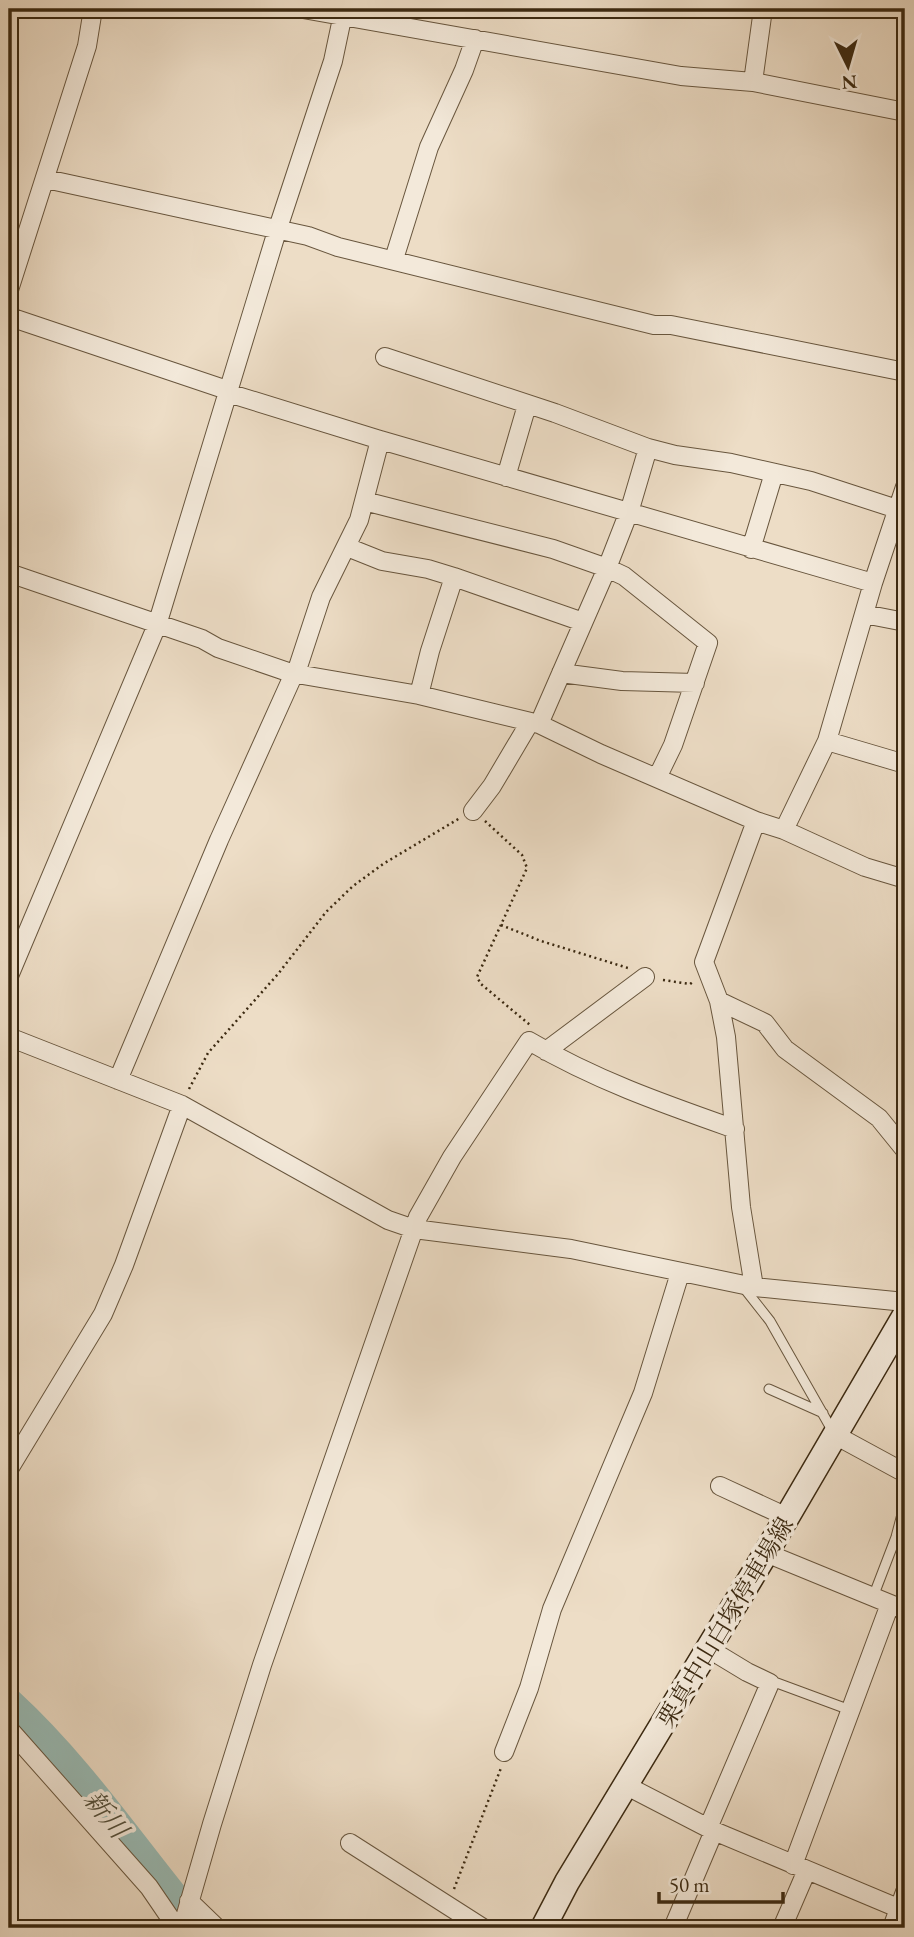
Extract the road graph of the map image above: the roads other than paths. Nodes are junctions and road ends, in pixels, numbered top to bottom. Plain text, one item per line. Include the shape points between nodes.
1 (93, 9) edge
2 (303, 9) edge
3 (763, 9) edge
4 (343, 12) edge
5 (475, 39) junction
6 (753, 82) junction
7 (905, 112) edge
8 (46, 179) junction
9 (277, 231) junction
10 (394, 260) junction
11 (9, 290) edge
12 (9, 314) edge
13 (385, 357) dead end
14 (905, 372) edge
15 (228, 393) junction
16 (527, 405) junction
17 (380, 440) junction
18 (648, 448) junction
19 (774, 472) junction
20 (506, 477) junction
21 (905, 487) edge
22 (364, 501) junction
23 (897, 509) junction
24 (627, 511) junction
25 (347, 547) junction
26 (751, 549) junction
27 (607, 568) junction
28 (9, 573) edge
29 (454, 577) junction
30 (873, 583) junction
31 (864, 614) junction
32 (583, 622) junction
33 (905, 622) edge
34 (157, 625) junction
35 (294, 673) junction
36 (561, 673) junction
37 (695, 683) junction
38 (419, 695) junction
39 (534, 723) junction
40 (827, 741) junction
41 (905, 764) edge
42 (657, 778) junction
43 (473, 811) road end
44 (756, 821) junction
45 (783, 830) junction
46 (905, 879) edge
47 (9, 976) edge
48 (645, 977) road end
49 (719, 1001) junction
50 (9, 1037) edge
51 (546, 1051) junction
52 (118, 1080) junction
53 (182, 1105) junction
54 (735, 1129) junction
55 (905, 1150) edge
56 (414, 1230) junction
57 (680, 1273) junction
58 (747, 1286) junction
59 (905, 1302) edge
60 (905, 1315) edge
61 (769, 1388) dead end
62 (823, 1413) junction
63 (835, 1435) junction
64 (9, 1469) edge
65 (905, 1473) edge
66 (719, 1486) dead end
67 (905, 1503) edge
68 (787, 1517) junction
69 (766, 1553) junction
70 (890, 1603) edge
71 (709, 1649) junction
72 (770, 1683) junction
73 (850, 1710) junction
74 (9, 1730) edge
75 (504, 1752) road end
76 (627, 1786) junction
77 (711, 1830) junction
78 (350, 1843) dead end
79 (800, 1867) junction
80 (905, 1892) edge
81 (189, 1901) junction
82 (902, 1910) edge
83 (180, 1928) edge
84 (217, 1928) edge
85 (483, 1928) edge
86 (543, 1928) edge
87 (673, 1928) edge
88 (782, 1928) edge
89 (892, 1928) edge

1 - 8 street via 87,46
2 - 4 street
3 - 6 street
4 - 5 street
4 - 9 street via 333,61
5 - 6 street via 681,76
5 - 10 street via 429,147
6 - 7 street
8 - 9 street
8 - 11 street
9 - 10 street
9 - 15 street
10 - 14 street via 654,325
12 - 15 street
13 - 16 street
15 - 17 street
15 - 34 street
16 - 18 street
16 - 20 street
17 - 20 street
17 - 22 street
18 - 19 street
18 - 24 street
19 - 23 street
19 - 26 street
20 - 24 street
21 - 23 street
22 - 25 street
22 - 27 street via 553,549
23 - 30 street
24 - 26 street
24 - 27 street
25 - 29 street via 382,561
25 - 35 street via 321,597
26 - 30 street
27 - 32 street
27 - 37 street via 624,576 708,643
28 - 34 street
29 - 32 street
29 - 38 street
30 - 31 street
31 - 33 street
31 - 40 street
32 - 36 street
34 - 35 street
34 - 47 street
35 - 38 street
35 - 52 street
36 - 37 street
36 - 39 street
37 - 42 street
38 - 39 street
39 - 42 street
39 - 43 street
40 - 41 street
40 - 45 street
42 - 44 street
44 - 45 street
44 - 49 street via 704,962
45 - 46 street
48 - 51 street
49 - 54 street
49 - 55 street via 765,1023 785,1049 879,1118
50 - 52 street
51 - 54 street via 635,1094
51 - 56 street via 529,1041 453,1157
52 - 53 street
53 - 56 street via 388,1220
53 - 64 street via 103,1314
54 - 58 street
56 - 57 street via 571,1249
56 - 81 street via 262,1665
57 - 58 street
57 - 75 street via 643,1393 552,1609
58 - 59 street
58 - 62 lane
60 - 63 main road, 栗真中山白塚停車場線
61 - 62 lane
62 - 63 lane
63 - 65 street
63 - 68 main road, 栗真中山白塚停車場線
66 - 68 street
67 - 70 lane via 896,1537
68 - 69 main road, 栗真中山白塚停車場線
69 - 70 street
69 - 71 main road, 栗真中山白塚停車場線
70 - 73 street
71 - 72 street
71 - 76 main road, 栗真中山白塚停車場線
72 - 73 lane
72 - 77 street
73 - 79 street
74 - 83 street
76 - 77 street
76 - 86 main road, 栗真中山白塚停車場線
77 - 79 street
77 - 87 street
78 - 85 street
79 - 82 street
79 - 88 street
80 - 82 street
81 - 83 street
81 - 84 street
82 - 89 street

